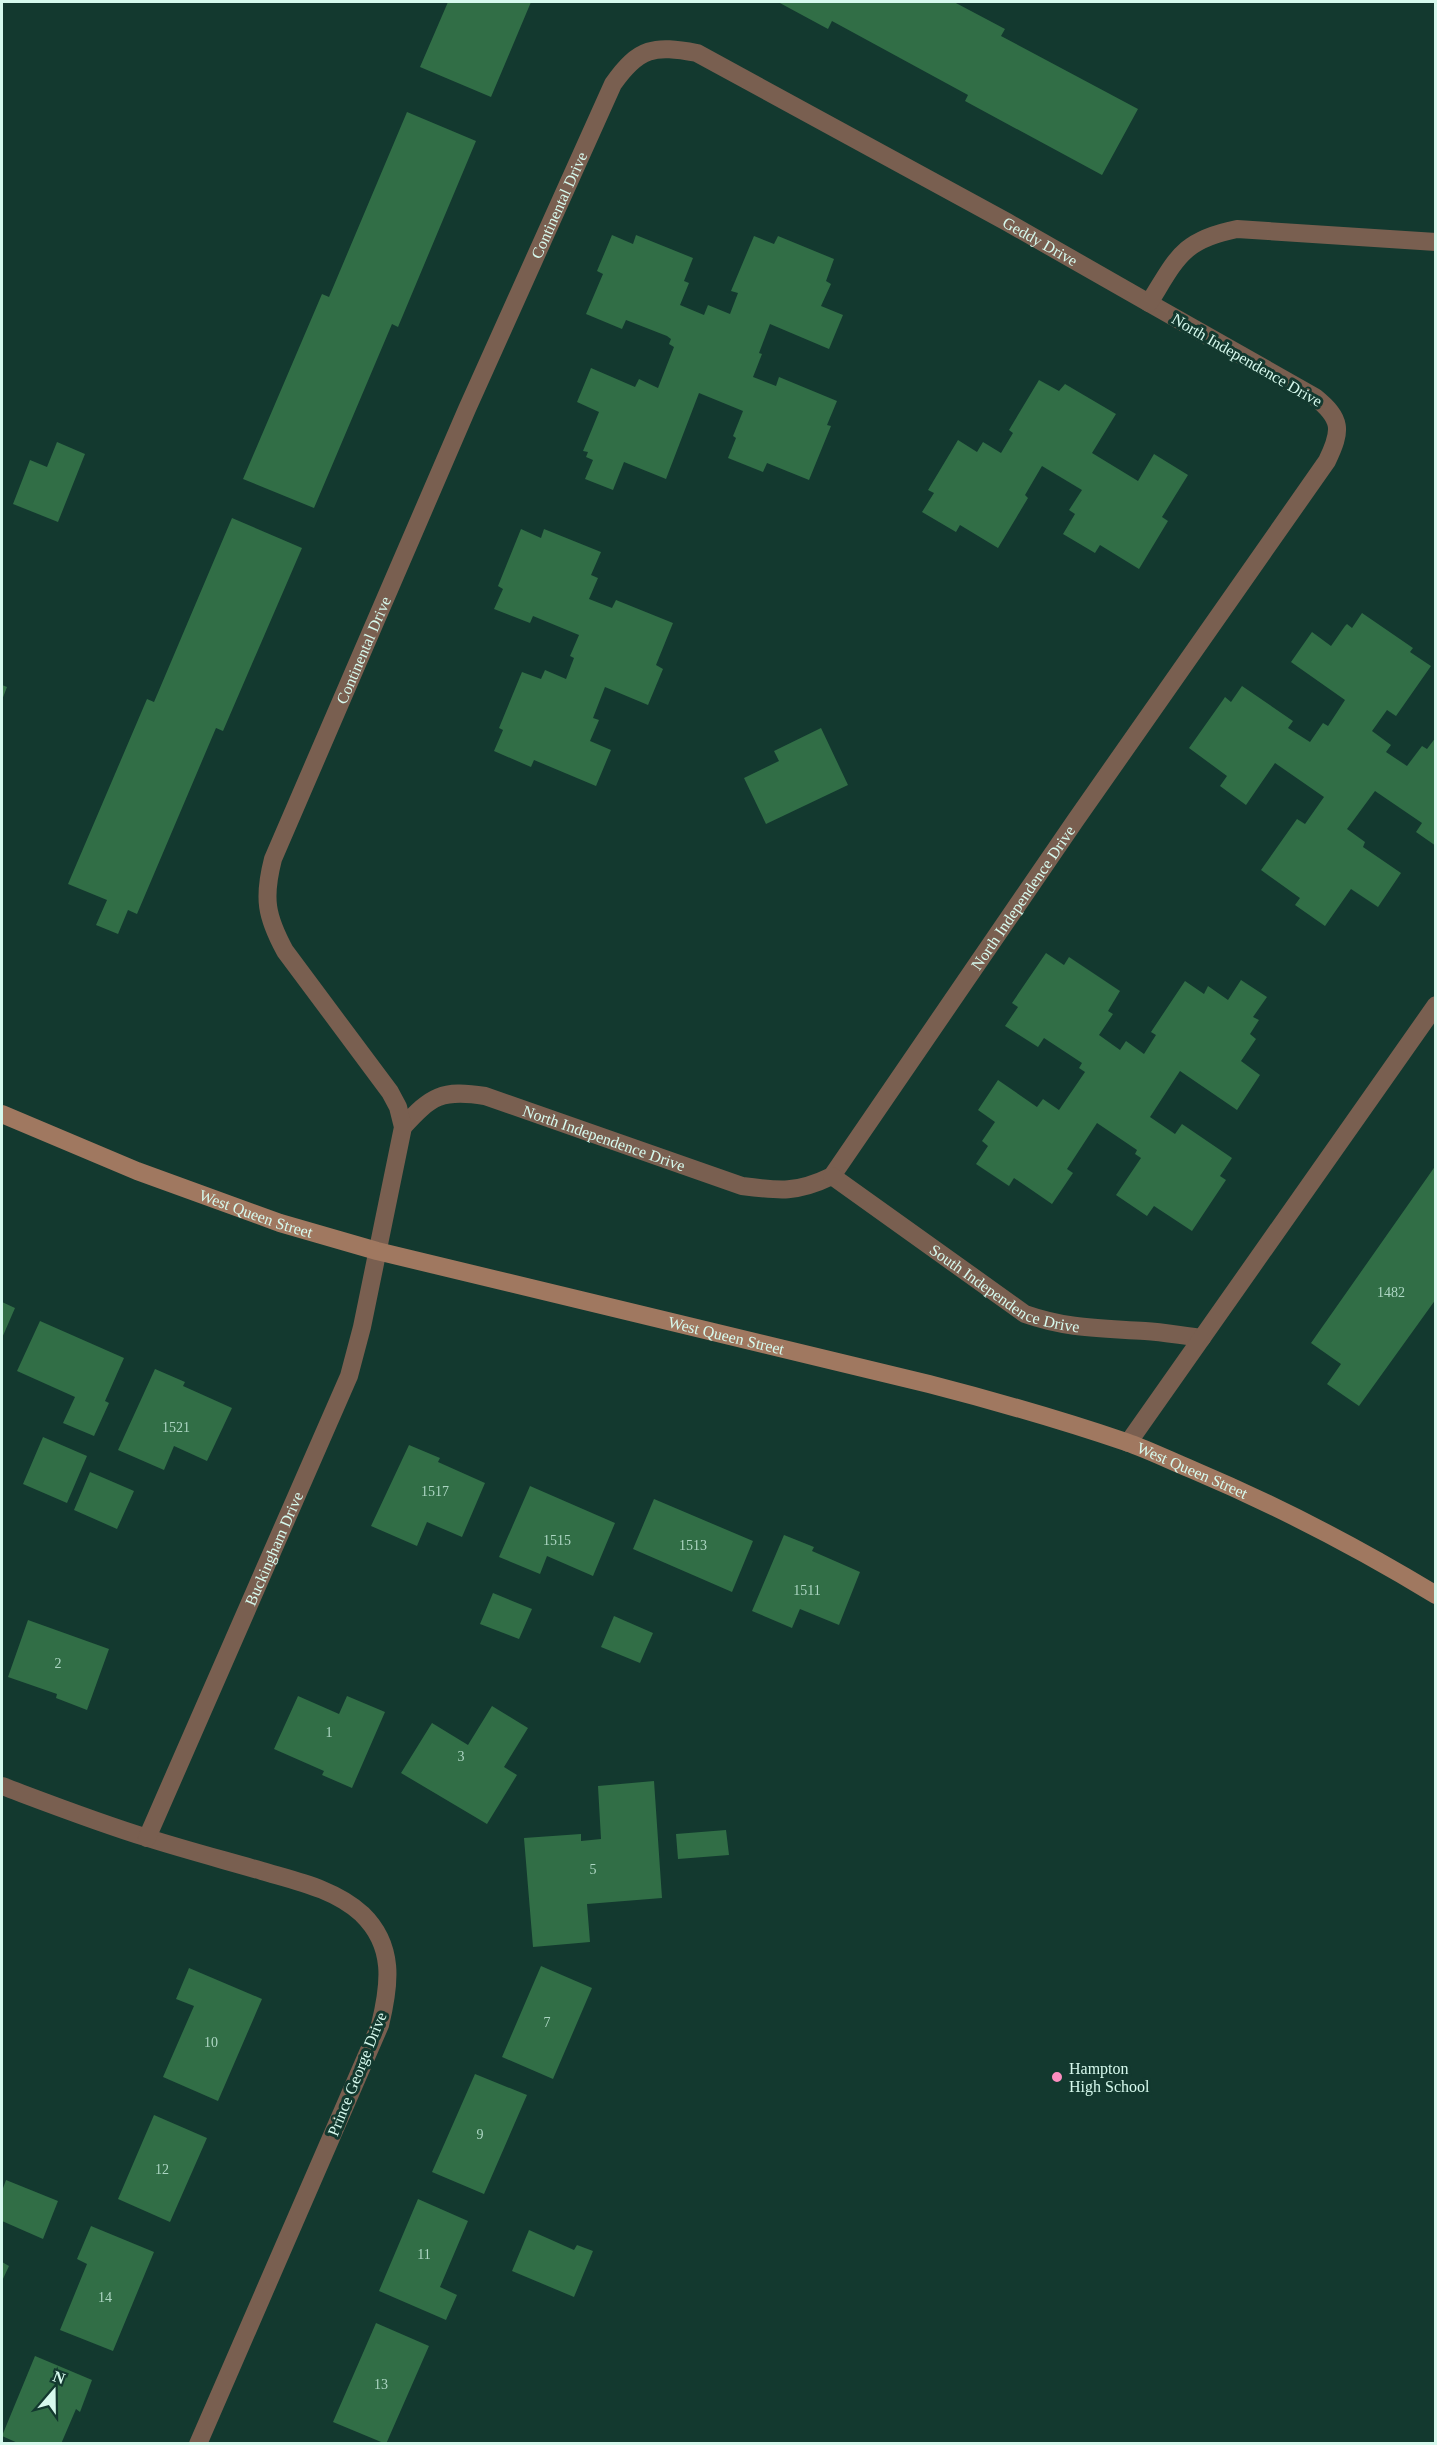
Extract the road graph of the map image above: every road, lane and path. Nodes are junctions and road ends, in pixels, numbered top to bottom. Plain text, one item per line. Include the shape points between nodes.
1 (646, 52) joint
2 (1436, 242) edge
3 (1149, 303) junction
4 (1436, 1005) edge
5 (2, 1114) edge
6 (403, 1127) junction
7 (832, 1176) junction
8 (377, 1251) junction
9 (1202, 1338) junction
10 (1128, 1443) junction
11 (1436, 1595) edge
12 (2, 1786) edge
13 (147, 1838) junction
14 (198, 2444) edge

1 - 3 street, Geddy Drive via 669,48 697,53
1 - 6 street, Continental Drive via 626,65 613,84 349,681 273,859 267,885 267,908 273,930 390,1092
2 - 3 street via 1237,229 1194,243 1175,260
3 - 7 street, North Independence Drive via 1315,397 1330,409 1338,426 1336,443 1328,461 1081,811
4 - 9 street
5 - 8 main road, West Queen Street via 137,1171 280,1223
6 - 7 street, North Independence Drive via 424,1104 462,1092 485,1096 742,1186 782,1191 811,1186
6 - 8 street
7 - 9 street, South Independence Drive via 1025,1314 1077,1328
8 - 10 main road, West Queen Street via 929,1384
8 - 13 street, Buckingham Drive via 349,1376
9 - 10 street
10 - 11 main road, West Queen Street via 1309,1523
12 - 13 street, Prince George Drive
13 - 14 street, Prince George Drive via 342,1898 363,1915 380,1938 388,1964 380,2025

